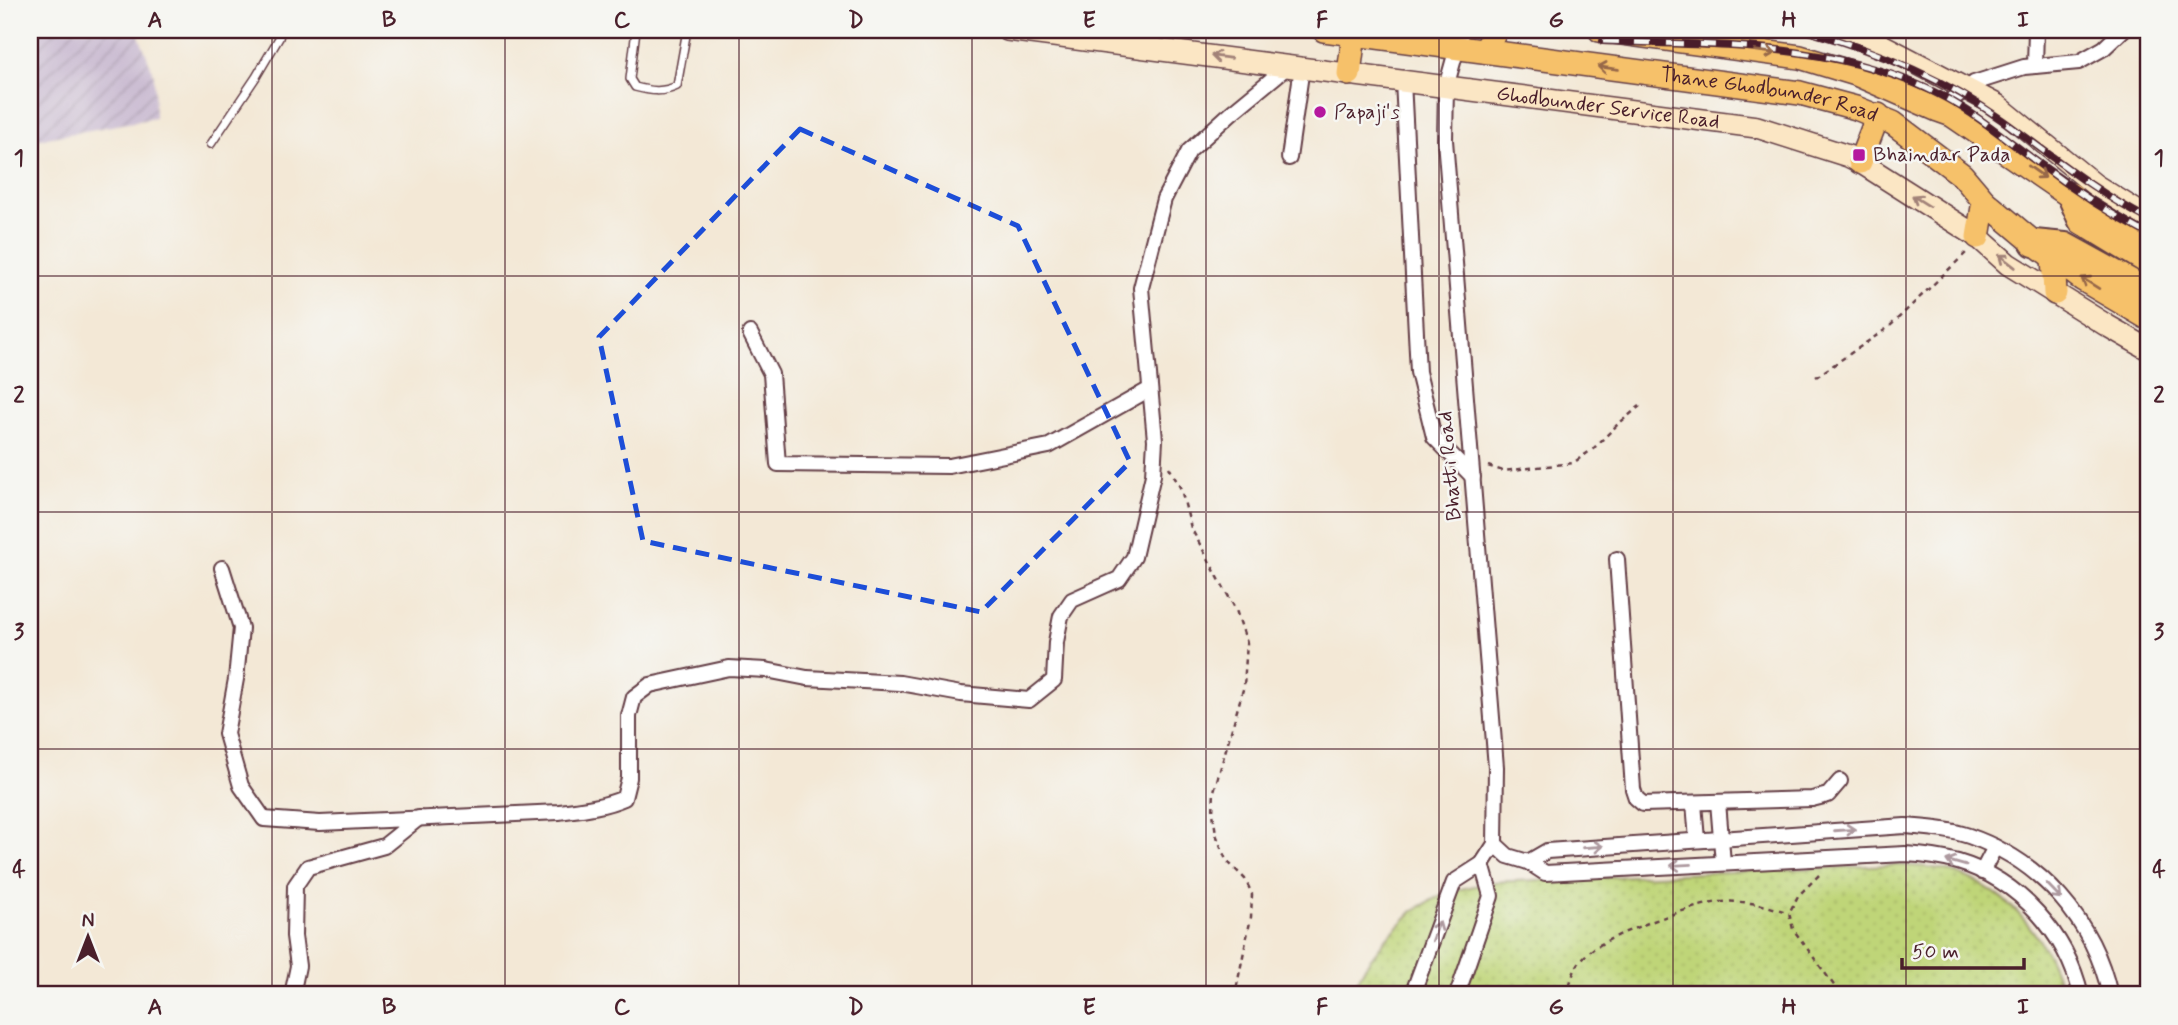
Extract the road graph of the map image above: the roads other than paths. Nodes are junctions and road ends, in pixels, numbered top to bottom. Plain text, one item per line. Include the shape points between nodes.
1 (281, 30) edge
2 (636, 30) edge
3 (687, 30) edge
4 (1007, 30) edge
5 (1324, 30) edge
6 (1496, 30) edge
7 (1600, 30) edge
8 (1837, 30) edge
9 (2036, 30) edge
10 (2123, 30) edge
11 (1644, 33) edge
12 (1354, 34) junction
13 (1460, 39) edge
14 (1485, 51) junction
15 (1296, 66) junction
16 (2035, 66) junction
17 (1639, 72) junction
18 (1349, 74) junction
19 (1403, 81) junction
20 (1446, 87) junction
21 (1966, 89) junction
22 (1938, 110) junction
23 (1878, 115) junction
24 (211, 144) dead end
25 (1289, 158) dead end
26 (1860, 162) junction
27 (2071, 196) junction
28 (1984, 201) junction
29 (2148, 218) edge
30 (2118, 229) junction
31 (2148, 232) edge
32 (1978, 237) junction
33 (2148, 245) edge
34 (2051, 249) junction
35 (2148, 261) edge
36 (2148, 292) edge
37 (2055, 293) junction
38 (2148, 318) edge
39 (750, 333) dead end
40 (2148, 349) edge
41 (1150, 389) junction
42 (1472, 477) junction
43 (1617, 559) dead end
44 (222, 569) dead end
45 (1840, 781) dead end
46 (1718, 802) junction
47 (1694, 803) junction
48 (419, 818) junction
49 (1805, 833) junction
50 (1721, 838) junction
51 (1697, 840) junction
52 (1494, 844) junction
53 (1995, 847) junction
54 (1806, 859) junction
55 (1528, 862) junction
56 (1723, 863) junction
57 (1482, 864) junction
58 (1982, 872) junction
59 (292, 995) edge
60 (1412, 995) edge
61 (1457, 995) edge
62 (2081, 995) edge
63 (2109, 995) edge

1 - 24 lane
2 - 3 lane via 630,79 635,87 652,91 677,86
15 -> 4 street, Ghodbunder Service Road
5 - 12 main road, Thane Ghodbunder Road
6 - 14 main road
7 - 11 main road, Thane Ghodbunder Road
8 - 21 street via 1882,46
9 - 16 street
10 - 16 street via 2079,62
11 - 17 main road
11 -> 22 main road, Thane Ghodbunder Road via 1800,57 1856,74
12 - 13 main road, Thane Ghodbunder Road
12 - 18 main road
13 - 14 main road, Thane Ghodbunder Road
13 - 20 street, Bhatti Road
17 -> 14 main road, Thane Ghodbunder Road
15 - 18 street, Ghodbunder Service Road
15 - 25 street
15 - 41 street via 1231,113 1189,151 1164,199 1141,288
16 - 21 street
17 - 23 main road, Thane Ghodbunder Road via 1800,93
18 - 19 street, Ghodbunder Service Road
19 - 20 street, Ghodbunder Service Road
19 - 42 street via 1418,372 1434,437
20 - 26 street, Ghodbunder Service Road via 1757,127
20 - 42 street, Bhatti Road via 1445,140
21 - 22 street
21 - 29 street via 1997,105 2095,185
22 -> 27 main road, Thane Ghodbunder Road via 1952,114
23 - 26 main road
23 - 28 main road, Thane Ghodbunder Road via 1962,175
32 -> 26 street, Ghodbunder Service Road
27 - 30 main road, Thane Ghodbunder Road
27 - 35 highway via 2082,221
28 - 32 main road
28 - 34 main road, Thane Ghodbunder Road
30 - 31 main road
30 - 33 main road, Thane Ghodbunder Road
37 -> 32 street, Ghodbunder Service Road via 2008,264
34 - 36 highway
34 - 37 main road
38 -> 34 main road, Thane Ghodbunder Road via 2082,279
37 - 40 street, Ghodbunder Service Road
39 - 41 street via 771,374 778,464 949,466 1049,446
41 - 48 street via 1153,475 1135,557 1119,579 1072,600 1061,616 1054,680 1029,700 729,668 650,685 634,696 624,798 559,812
42 - 52 street, Bhatti Road via 1496,768
43 - 47 street via 1633,789 1643,804
44 - 48 street via 241,628 226,734 241,786 264,819 320,823
45 - 46 street via 1828,794 1812,799
46 - 47 street
46 - 50 street
47 - 51 street
48 - 59 street via 384,846 307,867 295,886 298,966
49 - 50 street
49 -> 53 street via 1905,826 1968,836
49 - 54 street
50 - 51 street
50 - 56 street
55 -> 51 street via 1547,851
52 - 55 street via 1508,856
52 - 57 street
53 - 58 street
53 -> 63 street via 2028,866 2076,916 2094,946
54 - 56 street
58 -> 54 street via 1919,855
56 -> 55 street via 1545,873
60 -> 57 street via 1454,882
57 - 61 street via 1491,896
58 - 62 street via 2011,889 2053,932

